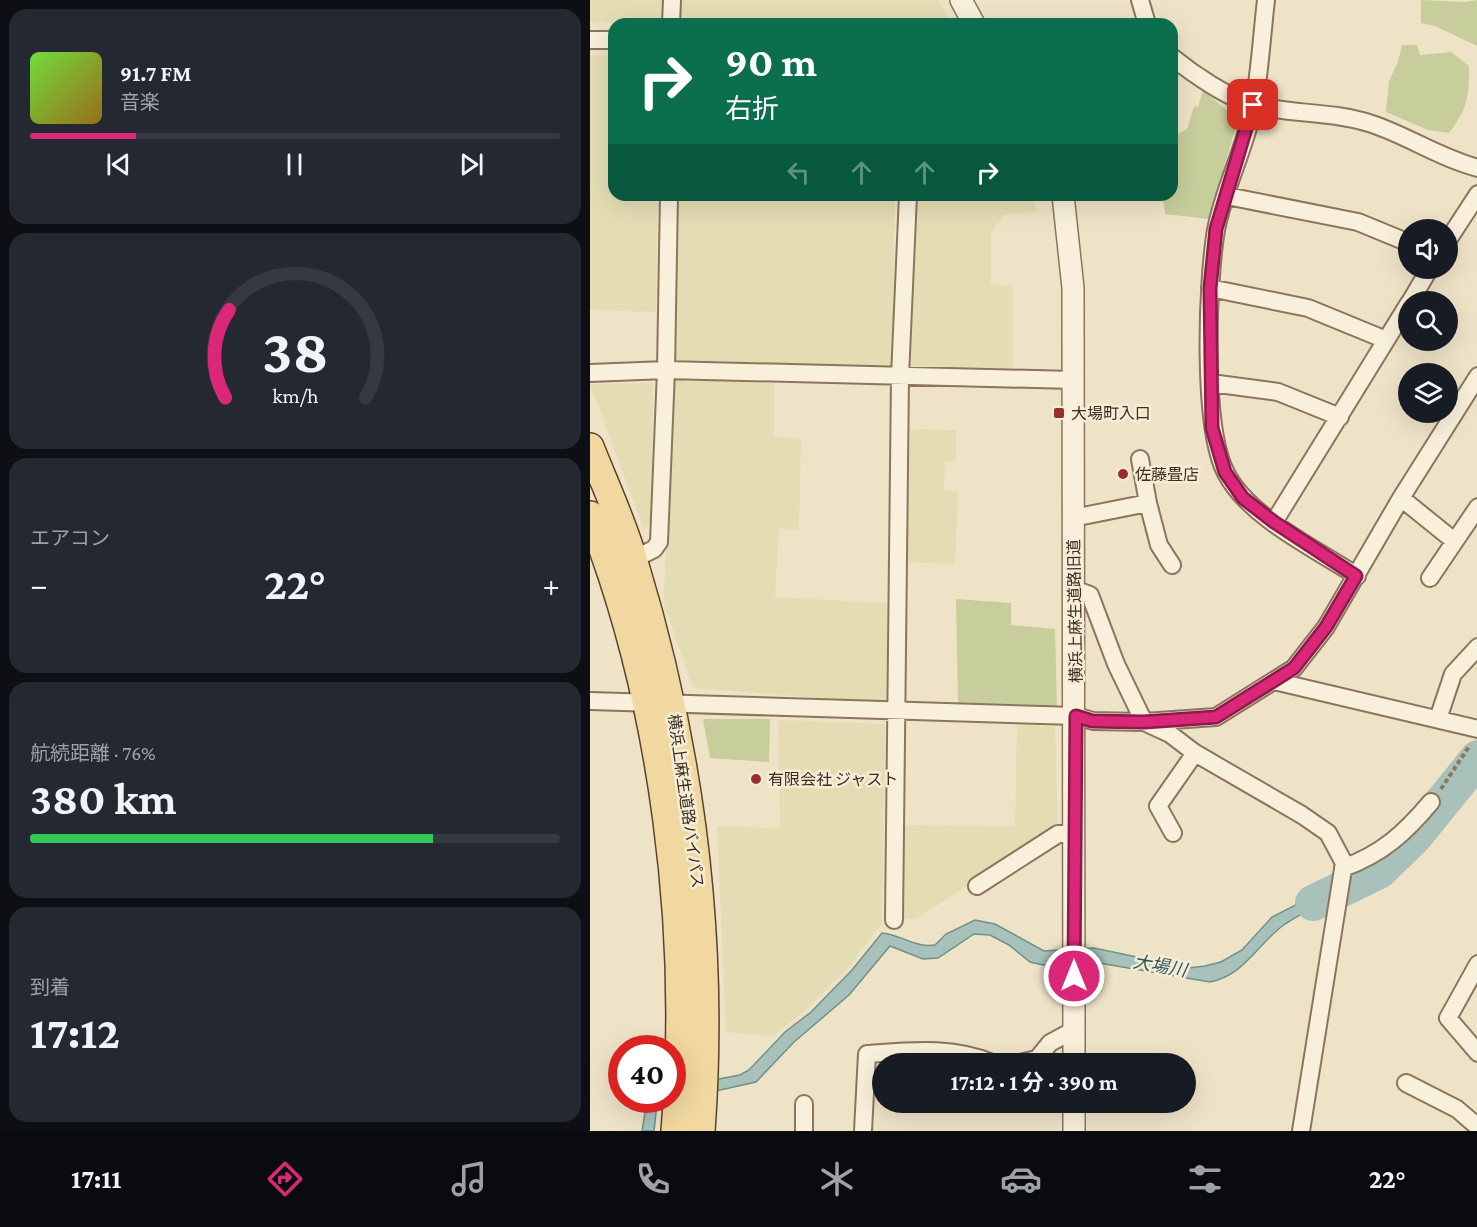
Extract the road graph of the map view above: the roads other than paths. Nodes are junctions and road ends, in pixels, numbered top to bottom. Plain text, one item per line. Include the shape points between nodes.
1 (672, 0) edge
2 (961, 0) edge
3 (1140, 0) edge
4 (1266, 0) edge
5 (671, 18) edge
6 (971, 18) edge
7 (1145, 18) edge
8 (590, 40) edge
9 (608, 40) edge
10 (1178, 62) edge
11 (1253, 105) junction
12 (1478, 168) edge
13 (1478, 194) edge
14 (1227, 196) junction
15 (669, 201) edge
16 (908, 201) edge
17 (1064, 201) edge
18 (1458, 225) edge
19 (1398, 238) edge
20 (1210, 288) junction
21 (1398, 321) edge
22 (1386, 340) junction
23 (666, 369) junction
24 (590, 373) edge
25 (1478, 376) edge
26 (900, 377) junction
27 (1073, 380) junction
28 (1211, 383) junction
29 (1340, 417) junction
30 (590, 447) edge
31 (1140, 459) dead end
32 (1401, 498) junction
33 (1148, 503) junction
34 (1478, 507) edge
35 (590, 515) edge
36 (1073, 518) junction
37 (1274, 522) junction
38 (1453, 540) junction
39 (634, 559) junction
40 (1172, 565) dead end
41 (1356, 576) junction
42 (1430, 578) dead end
43 (1074, 589) junction
44 (1478, 647) edge
45 (1274, 681) junction
46 (590, 701) edge
47 (644, 701) junction
48 (672, 704) junction
49 (897, 711) junction
50 (1076, 716) junction
51 (1438, 719) junction
52 (1144, 722) junction
53 (1474, 736) edge
54 (1195, 753) junction
55 (1431, 802) road end
56 (1173, 833) dead end
57 (1073, 834) junction
58 (1343, 874) junction
59 (977, 886) dead end
60 (894, 920) dead end
61 (1478, 964) edge
62 (1074, 1030) junction
63 (880, 1053) edge
64 (961, 1053) edge
65 (1042, 1053) edge
66 (1074, 1053) edge
67 (1478, 1053) edge
68 (872, 1054) edge
69 (1406, 1083) dead end
70 (804, 1104) dead end
71 (1074, 1113) edge
72 (1478, 1127) edge
73 (675, 1131) edge
74 (701, 1131) edge
75 (804, 1131) edge
76 (863, 1131) edge
77 (1074, 1131) edge
78 (1301, 1131) edge

1 - 5 street
2 - 6 street
3 - 7 street
4 - 11 street
8 - 9 street
10 - 11 street via 1199,78
11 - 12 street via 1332,113 1373,124
11 - 14 street
13 - 18 street
14 - 19 street via 1358,222
14 - 20 street via 1216,229
15 - 23 street
16 - 26 street
17 - 27 street, 横浜上麻生道路旧道 via 1073,288
20 - 22 street via 1308,308
20 - 28 street
21 - 22 street
22 - 29 street
23 - 24 street
23 - 26 street
23 - 39 street via 659,542
25 - 32 street
26 - 27 street
26 - 49 street
27 - 36 street, 横浜上麻生道路旧道
28 - 29 street via 1278,392
28 - 37 street via 1212,428 1225,472 1243,498
29 - 37 street
30 - 39 main road, 横浜上麻生道路バイパス
31 - 33 street
32 - 38 street
32 - 41 street
33 - 36 street
33 - 40 street via 1159,545
34 - 38 street
35 - 47 main road, 横浜上麻生道路バイパス
36 - 43 street, 横浜上麻生道路旧道
37 - 41 street
38 - 42 street
39 - 48 main road, 横浜上麻生道路バイパス
41 - 45 street via 1326,627 1294,668
43 - 50 street, 横浜上麻生道路旧道
43 - 52 street via 1090,595
44 - 51 street via 1453,675
45 - 51 street
45 - 52 street via 1216,717
46 - 47 street
47 - 48 street
47 - 73 main road, 横浜上麻生道路バイパス via 669,840 675,900
48 - 49 street
48 - 74 main road, 横浜上麻生道路バイパス via 690,807 703,937 706,1037
49 - 50 street
49 - 60 street
50 - 52 street via 1092,721
50 - 57 street, 横浜上麻生道路旧道
51 - 53 street
52 - 54 street via 1170,734
54 - 56 street via 1158,806
54 - 58 street via 1328,833 1344,863
55 - 58 street via 1406,831
57 - 59 street via 1058,834
57 - 62 street, 横浜上麻生道路旧道
58 - 78 street
61 - 67 street via 1448,1018
62 - 65 street via 1050,1043
62 - 66 street, 横浜上麻生道路旧道
63 - 64 street via 933,1049
68 - 76 street via 867,1054
69 - 72 street via 1457,1109
70 - 75 street
71 - 77 street

